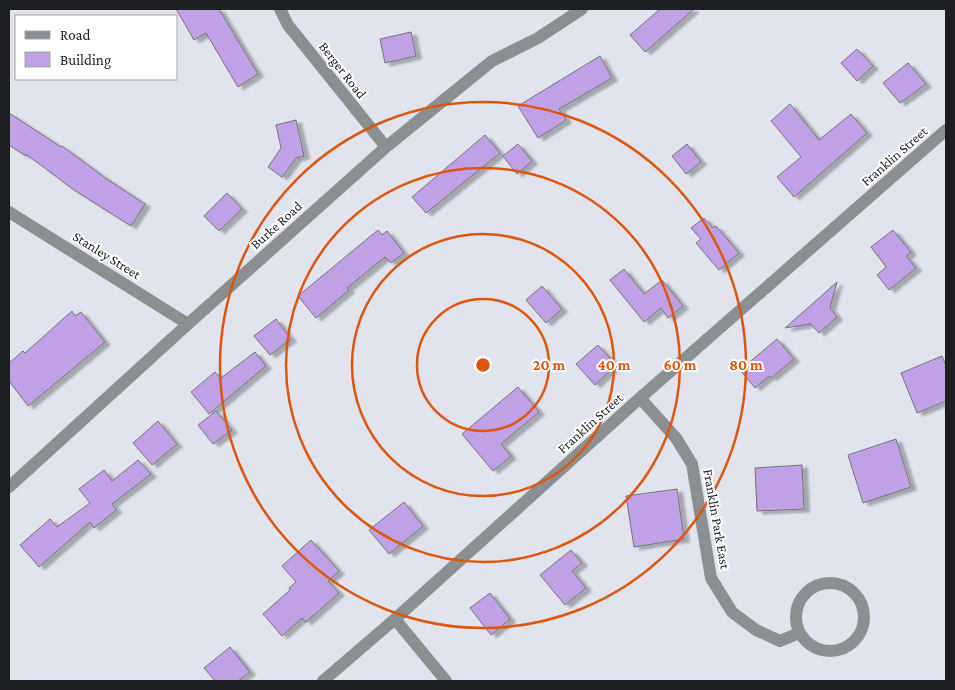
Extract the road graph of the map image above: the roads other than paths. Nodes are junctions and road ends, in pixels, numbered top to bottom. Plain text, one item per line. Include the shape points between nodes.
1 (280, 9) edge
2 (582, 9) edge
3 (946, 130) edge
4 (386, 148) junction
5 (9, 212) edge
6 (188, 324) junction
7 (640, 398) junction
8 (9, 488) edge
9 (395, 619) junction
10 (799, 633) junction
11 (323, 681) edge
12 (446, 681) edge

1 - 4 street, Berger Road via 288,25
2 - 4 street, Burke Road via 538,38 492,61
3 - 7 street, Franklin Street
4 - 6 street, Burke Road
5 - 6 street, Stanley Street
6 - 8 street, Burke Road
7 - 9 street, Franklin Street
7 - 10 street, Franklin Park East via 676,438 692,464 712,578 732,612 756,630 780,641
9 - 11 street, Franklin Street
9 - 12 street
10 - 10 street via 806,642 825,651 846,647 858,636 864,621 860,599 841,584 818,584 800,599 796,610

